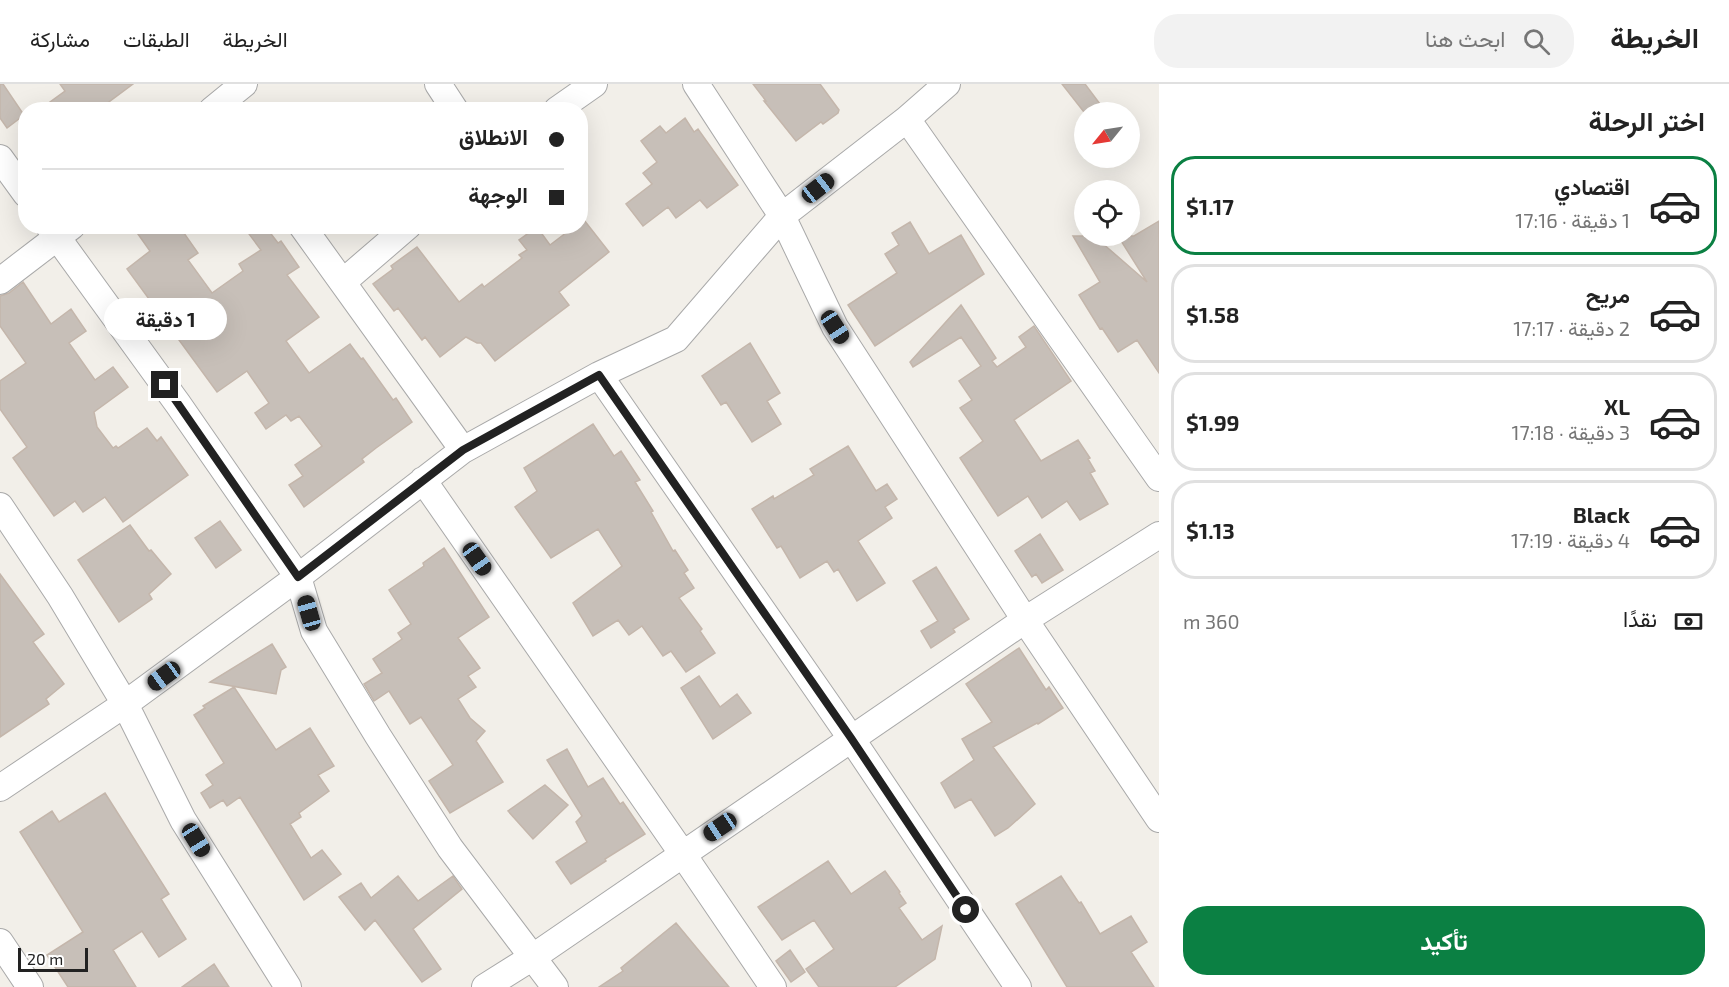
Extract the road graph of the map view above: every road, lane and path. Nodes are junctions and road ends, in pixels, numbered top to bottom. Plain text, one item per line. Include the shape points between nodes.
1 (244, 84) edge
2 (438, 84) edge
3 (594, 84) edge
4 (696, 84) edge
5 (947, 84) edge
6 (222, 102) edge
7 (450, 102) edge
8 (568, 102) edge
9 (907, 119) junction
10 (0, 158) edge
11 (18, 183) edge
12 (782, 216) junction
13 (56, 234) edge
14 (62, 234) edge
15 (308, 234) edge
16 (399, 234) edge
17 (0, 281) edge
18 (343, 282) junction
19 (599, 375) junction
20 (463, 450) junction
21 (1159, 478) edge
22 (423, 480) junction
23 (4, 521) edge
24 (1159, 535) edge
25 (298, 577) junction
26 (1025, 620) junction
27 (125, 704) junction
28 (851, 738) junction
29 (0, 788) edge
30 (1159, 819) edge
31 (682, 853) junction
32 (0, 942) edge
33 (533, 957) junction
34 (30, 987) edge
35 (288, 987) edge
36 (485, 987) edge
37 (555, 987) edge
38 (773, 987) edge
39 (1017, 987) edge

1 - 6 street
2 - 7 street
3 - 8 street
4 - 12 street
5 - 9 street
9 - 12 street
9 - 21 street
10 - 11 street
12 - 19 street via 676,339
12 - 26 street via 835,327
13 - 17 street
14 - 25 street
15 - 18 street
16 - 18 street
18 - 20 street
19 - 20 street
19 - 28 street
20 - 22 street
22 - 25 street
22 - 31 street
23 - 27 street via 60,596
24 - 26 street
25 - 27 street
25 - 33 street via 314,631 378,736 450,848
26 - 28 street
26 - 30 street
27 - 29 street
27 - 35 street via 183,820
28 - 31 street
28 - 39 street
31 - 33 street
31 - 38 street
32 - 34 street
33 - 36 street
33 - 37 street

